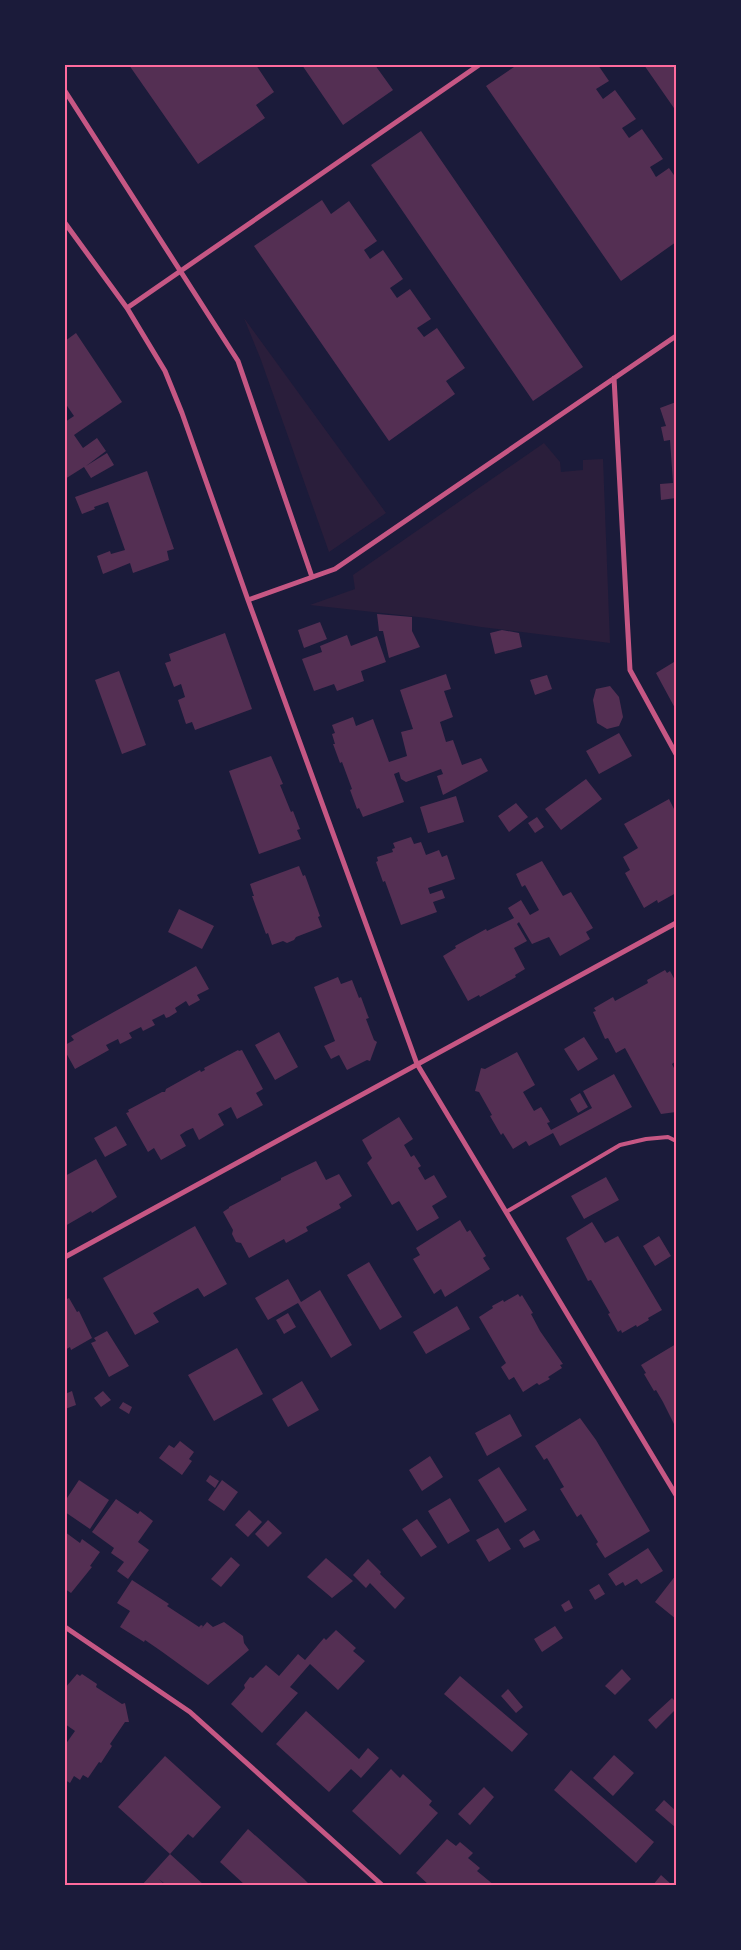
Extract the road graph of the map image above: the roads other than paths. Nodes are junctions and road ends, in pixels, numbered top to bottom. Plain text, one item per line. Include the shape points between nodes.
1 (479, 65) edge
2 (65, 90) edge
3 (65, 223) edge
4 (179, 270) junction
5 (127, 308) junction
6 (676, 336) edge
7 (614, 378) junction
8 (312, 577) junction
9 (248, 600) junction
10 (676, 754) edge
11 (676, 923) edge
12 (418, 1064) junction
13 (676, 1141) edge
14 (506, 1212) junction
15 (65, 1258) edge
16 (676, 1495) edge
17 (65, 1627) edge
18 (382, 1885) edge

1 - 4 street
2 - 4 street
3 - 5 street
4 - 5 street
4 - 8 street via 238,361
5 - 9 street via 165,372 182,413
6 - 7 street
7 - 8 street via 335,569
7 - 10 street via 630,670
8 - 9 street
9 - 12 street
11 - 12 street
12 - 14 street
12 - 15 street
13 - 14 lane via 668,1137 620,1146
14 - 16 street
17 - 18 street via 190,1712

